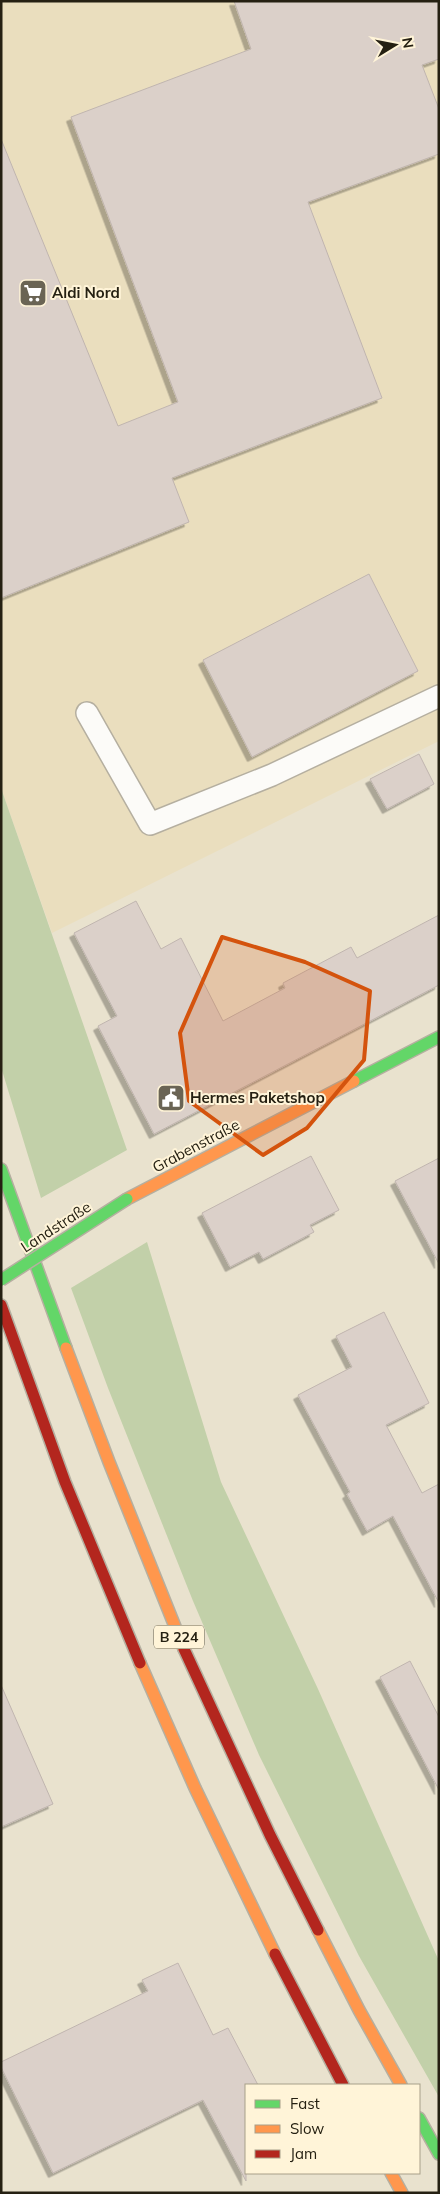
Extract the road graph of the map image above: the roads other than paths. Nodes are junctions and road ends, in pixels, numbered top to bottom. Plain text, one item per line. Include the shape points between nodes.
1 (439, 696) edge
2 (87, 713) dead end
3 (439, 1037) edge
4 (1, 1169) edge
5 (127, 1199) joint
6 (1, 1280) edge
7 (1, 1305) edge
8 (342, 2084) edge
9 (400, 2084) edge
10 (420, 2120) edge
11 (439, 2154) edge
12 (392, 2174) edge
13 (402, 2193) edge

1 - 2 lane via 272,775 150,824
3 - 5 main road, Grabenstraße
4 - 9 main road, B 224 via 109,1462 186,1654 270,1835
5 - 6 main road, Landstraße, bridge
7 - 8 main road, B 224 via 65,1481 222,1849
10 - 11 main road
12 - 13 main road

